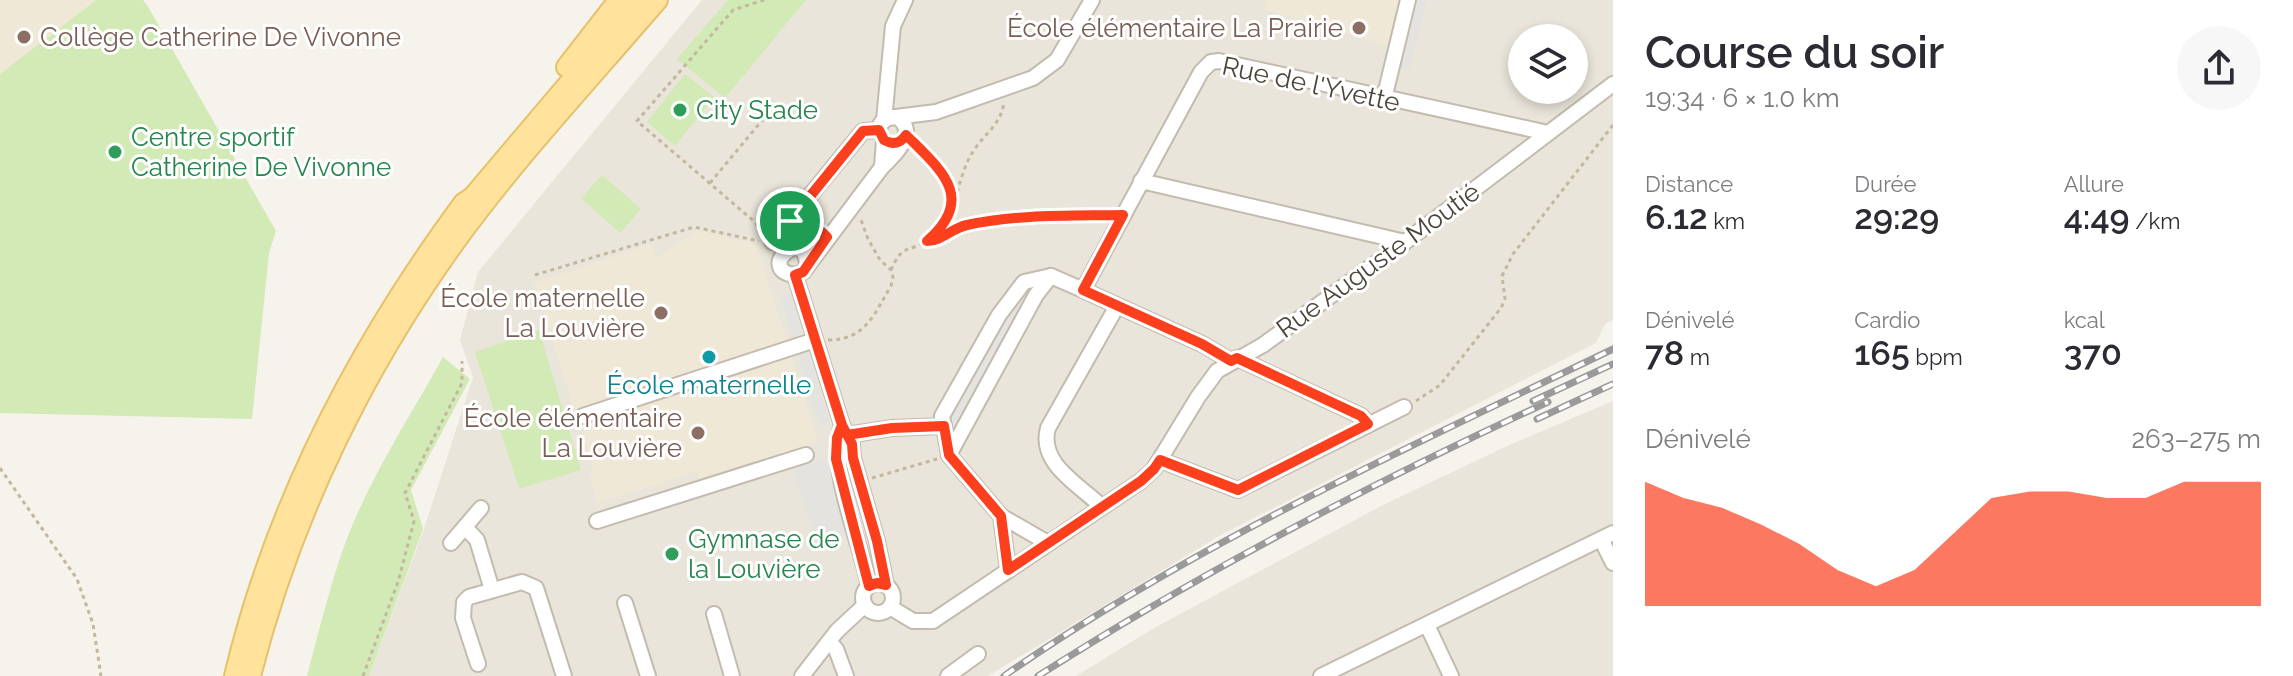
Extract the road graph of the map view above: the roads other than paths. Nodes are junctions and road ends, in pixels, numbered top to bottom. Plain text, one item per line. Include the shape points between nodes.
1 (618, 0) edge
2 (639, 0) edge
3 (658, 0) edge
4 (905, 0) edge
5 (1092, 0) edge
6 (1408, 0) edge
7 (1613, 84) edge
8 (1384, 99) junction
9 (936, 112) junction
10 (886, 127) junction
11 (1548, 133) junction
12 (904, 137) junction
13 (882, 167) junction
14 (1141, 181) junction
15 (463, 203) junction
16 (827, 237) junction
17 (768, 241) road end
18 (1405, 242) junction
19 (800, 250) junction
20 (801, 270) junction
21 (1051, 276) junction
22 (1083, 290) junction
23 (1117, 306) junction
24 (815, 340) junction
25 (1234, 360) junction
26 (1404, 407) road end
27 (583, 416) dead end
28 (1368, 424) junction
29 (944, 426) junction
30 (844, 430) junction
31 (806, 455) dead end
32 (949, 455) junction
33 (1160, 460) junction
34 (1102, 507) junction
35 (481, 508) dead end
36 (1001, 516) junction
37 (597, 521) dead end
38 (465, 527) junction
39 (1607, 536) edge
40 (451, 543) dead end
41 (1048, 543) junction
42 (1613, 563) edge
43 (1008, 570) junction
44 (886, 585) junction
45 (869, 586) junction
46 (492, 590) junction
47 (625, 603) dead end
48 (865, 605) junction
49 (890, 607) junction
50 (714, 614) dead end
51 (1427, 625) junction
52 (829, 642) junction
53 (978, 654) dead end
54 (478, 664) dead end
55 (234, 676) edge
56 (251, 676) edge
57 (564, 676) edge
58 (648, 676) edge
59 (732, 676) edge
60 (802, 676) edge
61 (846, 676) edge
62 (948, 676) edge
63 (1321, 676) edge
64 (1451, 676) edge

1 - 15 main road
2 - 15 main road
3 - 56 main road via 489,198 399,328 314,492
4 - 10 street via 893,26
5 - 9 street via 1057,60 1033,78
6 - 8 street
7 - 11 street, Rue Auguste Moutié
8 - 11 street, Rue de l'Yvette
8 - 14 street, Rue de l'Yvette via 1211,62
9 - 10 street
9 - 12 street
10 - 12 street via 896,143
10 - 12 street via 904,122
10 - 13 street
10 - 17 street via 863,131
11 - 18 street, Rue Auguste Moutié
12 - 13 street via 898,153
13 - 16 street
14 - 18 street
14 - 22 street, Rue de l'Yvette
15 - 55 main road via 391,308 323,432 268,562
16 - 19 street
16 - 20 street
18 - 25 street, Rue Auguste Moutié via 1263,345
19 - 20 street via 806,257
19 - 20 street via 788,250 780,260 784,271
20 - 24 street
21 - 22 street
21 - 29 street via 1024,282 999,315 942,416
21 - 32 street
22 - 23 street
23 - 25 street
23 - 34 street via 1046,438 1055,465
24 - 27 street
24 - 30 street
25 - 28 street via 1361,416
25 - 33 street, Rue Auguste Moutié via 1210,379
26 - 28 street
28 - 33 street via 1238,490
29 - 30 street
29 - 32 street
30 - 44 street via 852,444
30 - 45 street via 837,438 836,459
31 - 37 street
32 - 36 street
33 - 34 street, Rue Auguste Moutié via 1141,481
34 - 41 street, Rue Auguste Moutié
35 - 38 street
36 - 41 street
36 - 43 street
38 - 40 street
38 - 46 street via 477,540
39 - 42 street
39 - 51 street
41 - 43 street, Rue Auguste Moutié
43 - 49 street, Rue Auguste Moutié via 926,623
44 - 45 street
44 - 49 street via 893,595
45 - 48 street
46 - 54 street via 469,597 462,610
46 - 57 street via 522,582 536,588
47 - 58 street
48 - 49 street via 877,612
48 - 52 street
50 - 59 street
51 - 63 street
51 - 64 street
52 - 60 street
52 - 61 street
53 - 62 street

